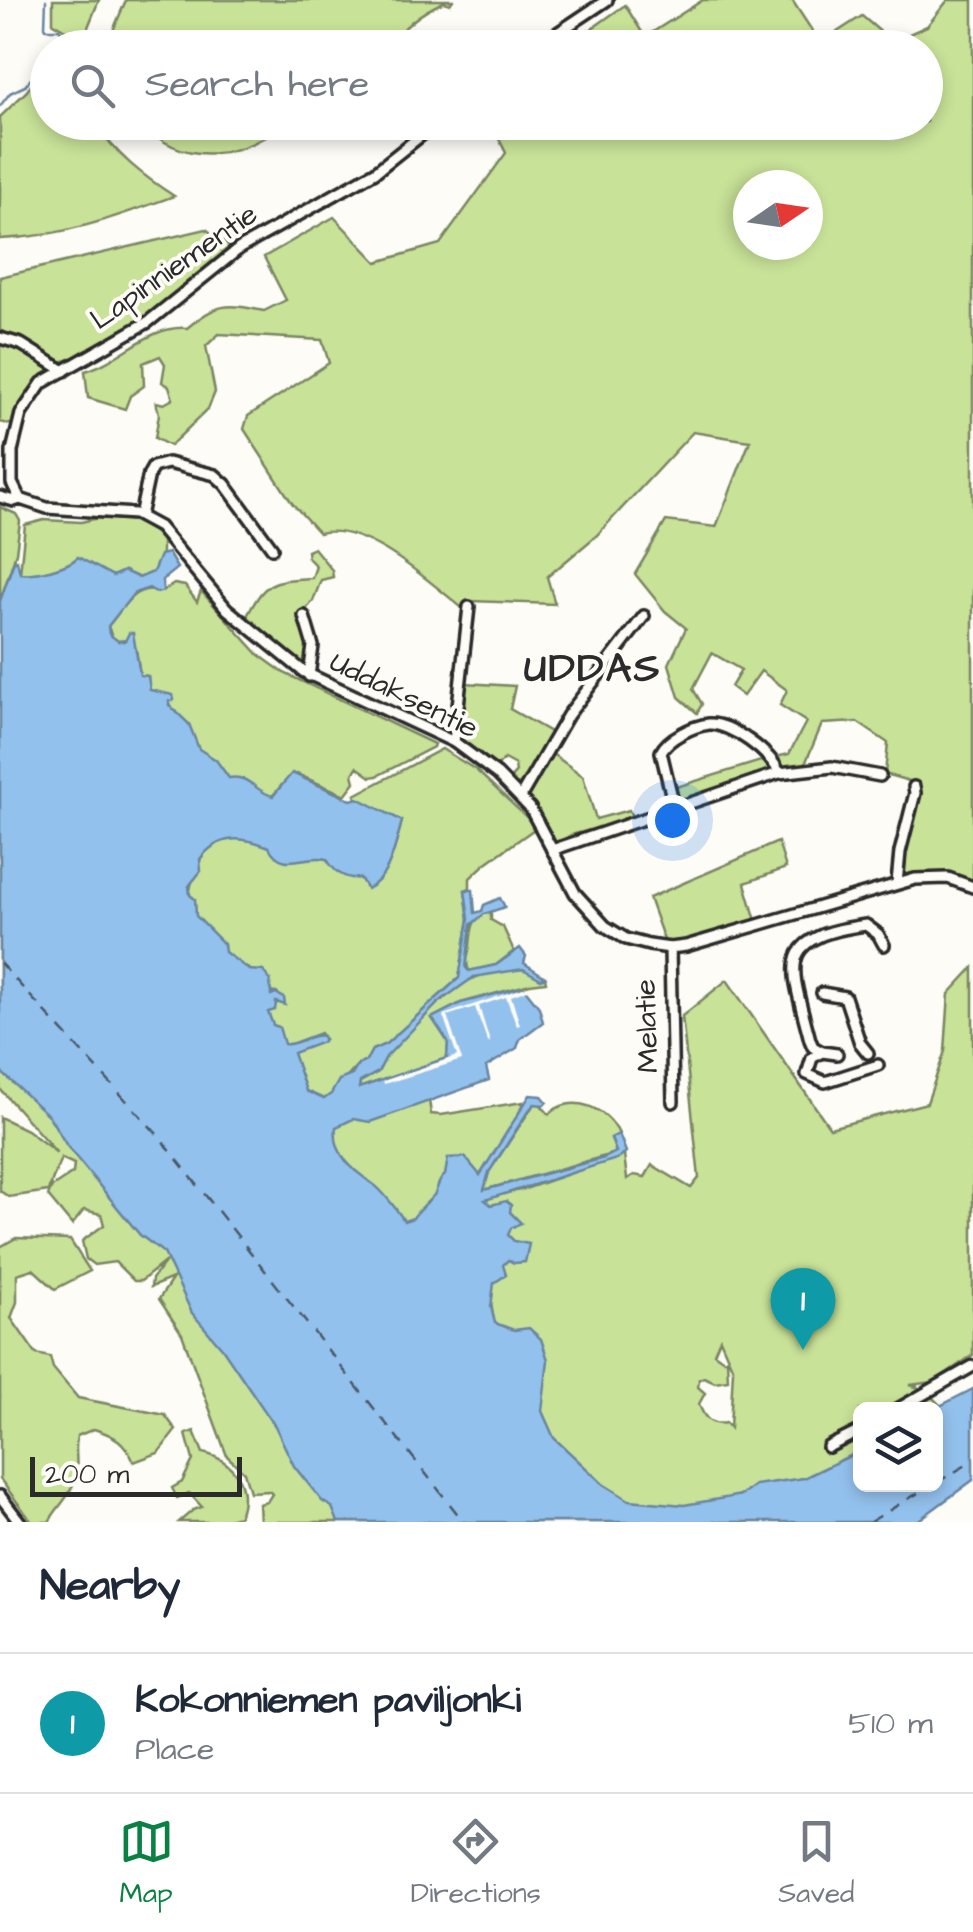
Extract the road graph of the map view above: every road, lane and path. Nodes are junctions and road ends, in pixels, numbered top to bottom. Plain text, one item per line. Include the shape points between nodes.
1 (607, 0) edge
2 (562, 30) edge
3 (415, 140) edge
4 (0, 338) edge
5 (64, 370) junction
6 (0, 497) edge
7 (20, 499) junction
8 (140, 516) junction
9 (272, 548) dead end
10 (469, 606) dead end
11 (304, 616) dead end
12 (644, 616) dead end
13 (309, 676) junction
14 (454, 742) junction
15 (780, 773) junction
16 (880, 776) dead end
17 (914, 788) dead end
18 (522, 796) junction
19 (675, 810) junction
20 (552, 850) junction
21 (897, 883) junction
22 (973, 887) edge
23 (884, 945) dead end
24 (670, 948) junction
25 (822, 993) dead end
26 (822, 1052) junction
27 (838, 1054) dead end
28 (868, 1054) dead end
29 (878, 1064) dead end
30 (673, 1102) dead end
31 (973, 1366) edge
32 (910, 1402) edge
33 (853, 1434) edge
34 (828, 1446) dead end
35 (0, 1496) edge
36 (20, 1522) edge

1 - 2 street
3 - 5 street, Lapinniementie via 375,172 240,248 148,322
4 - 5 street
5 - 7 street, Lapinniementie via 42,383 21,414 10,466
6 - 7 street
7 - 8 street
8 - 9 street via 149,474 168,463 225,484
8 - 13 street, Uddaksentie via 167,533 227,610
10 - 14 street
11 - 13 street via 313,646
12 - 18 street via 568,715
13 - 14 street, Uddaksentie
14 - 18 street, Uddaksentie
15 - 16 street via 832,767
15 - 19 street
15 - 19 street via 750,740 715,724 694,729 661,752
17 - 21 street
18 - 20 street, Uddaksentie
19 - 20 street
20 - 24 street, Uddaksentie via 579,899 606,926
21 - 22 street, Uddaksentie via 948,878
21 - 24 street, Uddaksentie
23 - 26 street via 866,926 827,933 801,947 794,978 810,1040
24 - 30 street, Melatie
25 - 28 street via 845,997
26 - 27 street
26 - 29 street via 812,1058 808,1074 825,1082
31 - 32 street
33 - 34 street
35 - 36 street

